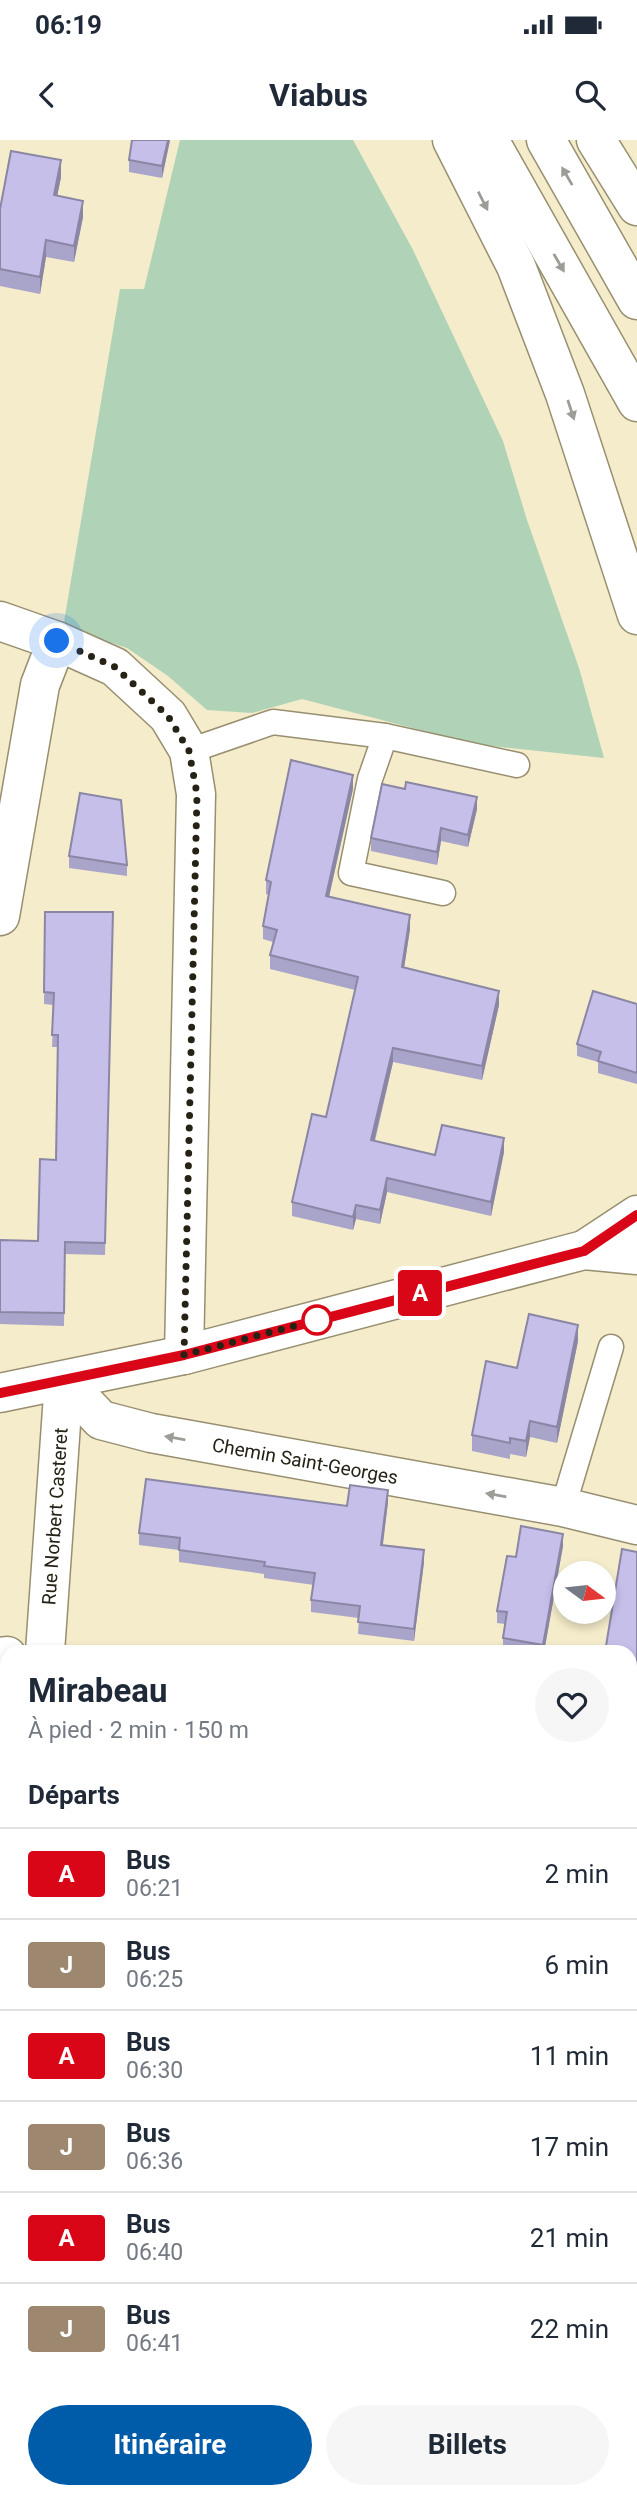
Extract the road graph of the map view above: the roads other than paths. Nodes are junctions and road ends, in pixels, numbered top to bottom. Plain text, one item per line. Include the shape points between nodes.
1 (452, 140) edge
2 (489, 140) edge
3 (546, 140) edge
4 (596, 140) edge
5 (637, 206) edge
6 (637, 300) edge
7 (637, 402) edge
8 (637, 615) edge
9 (0, 621) edge
10 (57, 641) junction
11 (384, 736) junction
12 (189, 751) junction
13 (517, 765) dead end
14 (443, 893) dead end
15 (0, 916) edge
16 (637, 1215) edge
17 (584, 1251) junction
18 (637, 1255) edge
19 (611, 1347) dead end
20 (184, 1355) junction
21 (64, 1381) junction
22 (0, 1393) edge
23 (563, 1507) junction
24 (637, 1525) edge
25 (45, 1645) edge

1 -> 8 street via 516,266 561,381
2 -> 7 street
6 -> 3 street
4 - 5 street
9 - 10 street
10 - 12 street via 115,667 168,716
10 - 15 street via 40,685
11 - 12 lane via 273,722
11 - 13 lane
11 - 14 lane via 370,779 351,873
12 - 20 street via 197,794
16 - 17 street
17 - 18 street
17 - 20 street
19 - 23 lane
20 - 21 street
21 - 22 street
23 -> 21 street, Chemin Saint-Georges via 151,1433 101,1420
21 - 25 street, Rue Norbert Casteret
23 - 24 street, Chemin Saint-Georges

